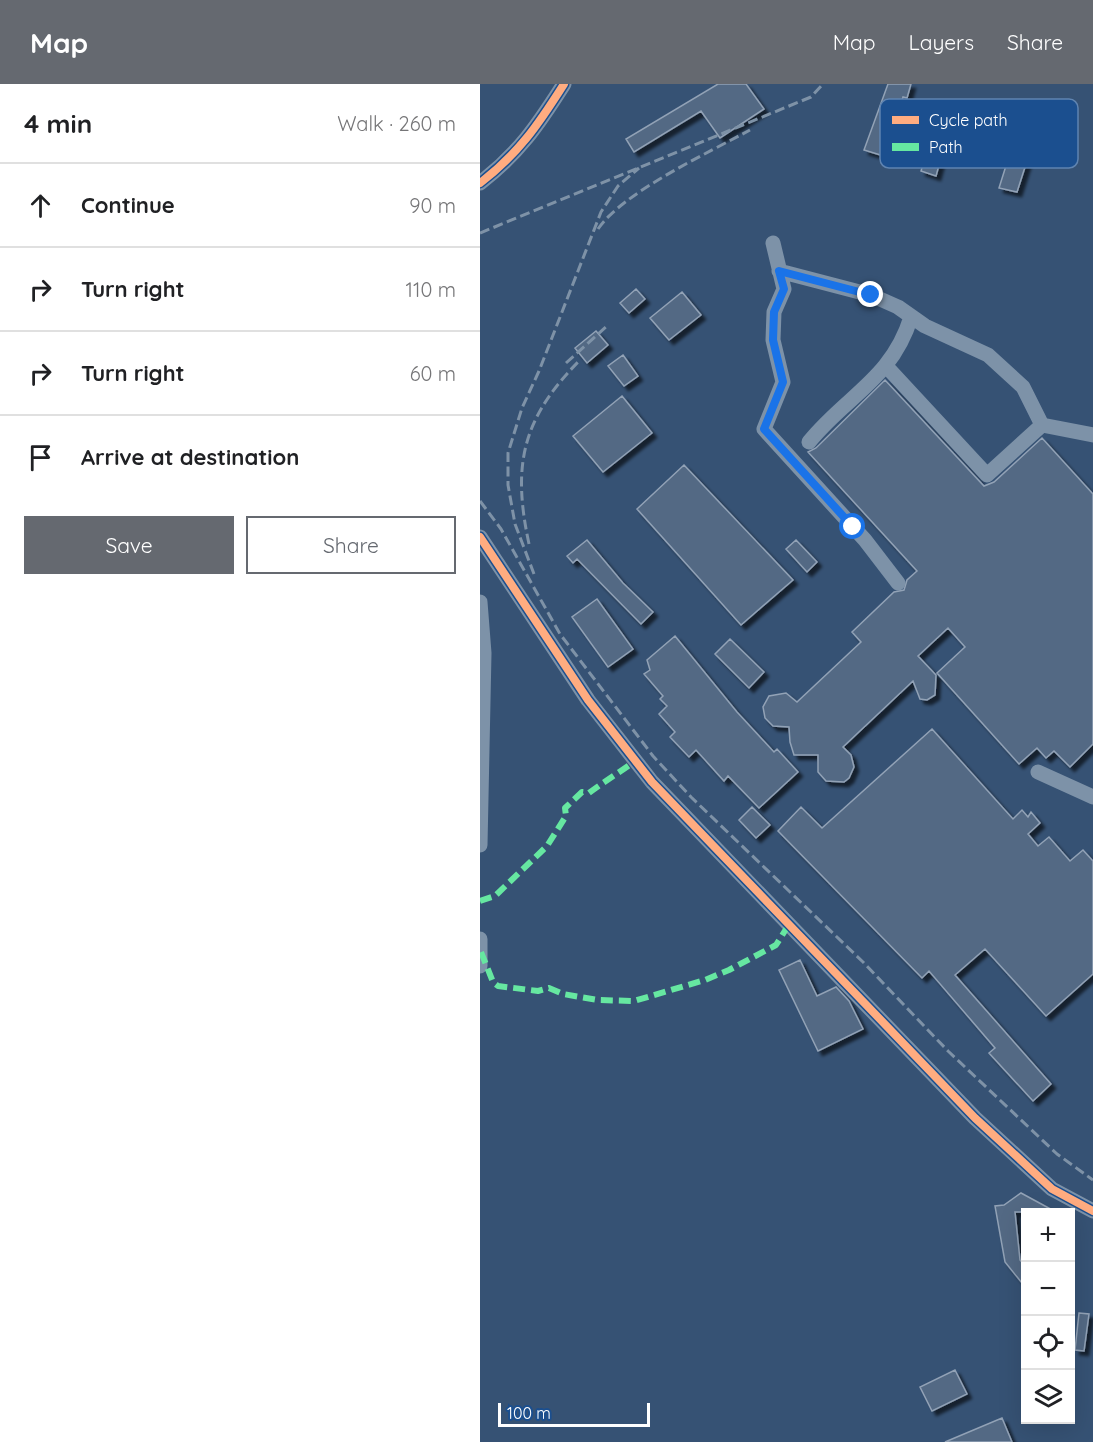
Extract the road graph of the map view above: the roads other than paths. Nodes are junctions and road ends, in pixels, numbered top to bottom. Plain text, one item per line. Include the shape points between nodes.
1 (564, 84) edge
2 (480, 183) edge
3 (773, 243) dead end
4 (779, 271) junction
5 (911, 316) junction
6 (886, 366) junction
7 (1042, 425) junction
8 (1093, 435) edge
9 (809, 442) dead end
10 (480, 537) edge
11 (898, 583) dead end
12 (480, 602) edge
13 (1038, 772) dead end
14 (1093, 797) edge
15 (480, 845) edge
16 (480, 939) edge
17 (480, 965) edge
18 (1093, 1211) edge

1 - 2 street via 525,142
3 - 4 street
4 - 5 street via 871,295
4 - 11 street via 784,289 774,312 773,340 783,382 764,429 865,540
5 - 6 street via 906,335
5 - 7 street via 988,355 1006,369 1023,387
6 - 7 street via 987,474
6 - 9 street
7 - 8 street
10 - 18 street via 588,700 652,782 975,1118 1052,1189
12 - 15 street via 484,633
13 - 14 street
16 - 17 street

